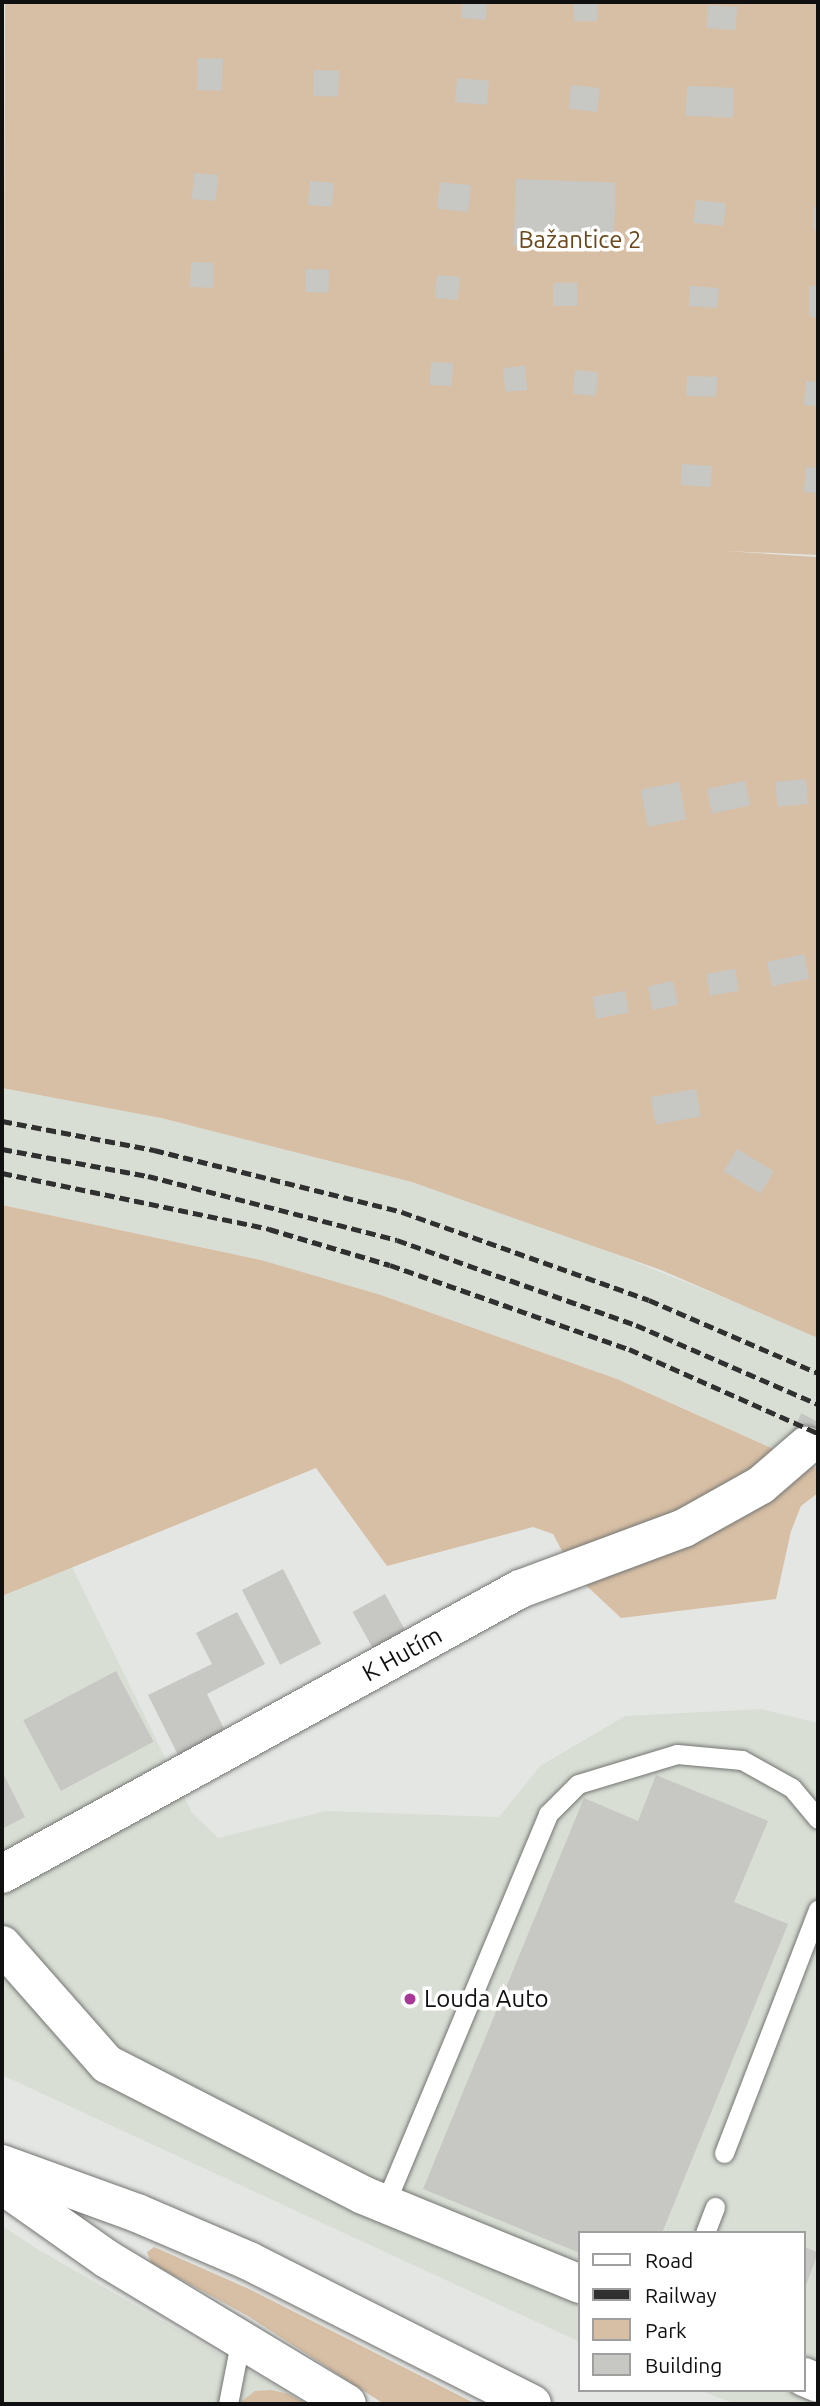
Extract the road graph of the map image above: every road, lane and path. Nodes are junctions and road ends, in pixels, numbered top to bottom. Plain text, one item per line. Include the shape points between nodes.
1 (806, 1446) tunnel mouth
2 (818, 1819) edge
3 (2, 1874) edge
4 (818, 1909) edge
5 (2, 1945) edge
6 (724, 2153) dead end
7 (2, 2164) edge
8 (2, 2185) edge
9 (385, 2204) junction
10 (715, 2207) dead end
11 (706, 2231) edge
12 (578, 2283) edge
13 (241, 2338) junction
14 (228, 2404) edge
15 (347, 2404) edge
16 (532, 2404) edge

1 - 3 street, K Hutím via 761,1485 684,1528 520,1589
2 - 9 lane via 792,1788 742,1760 677,1754 578,1784 548,1814
4 - 6 lane
5 - 9 street via 107,2064
7 - 16 street via 137,2213 249,2261
8 - 13 street via 107,2259
9 - 12 street
10 - 11 lane
13 - 14 lane
13 - 15 street

